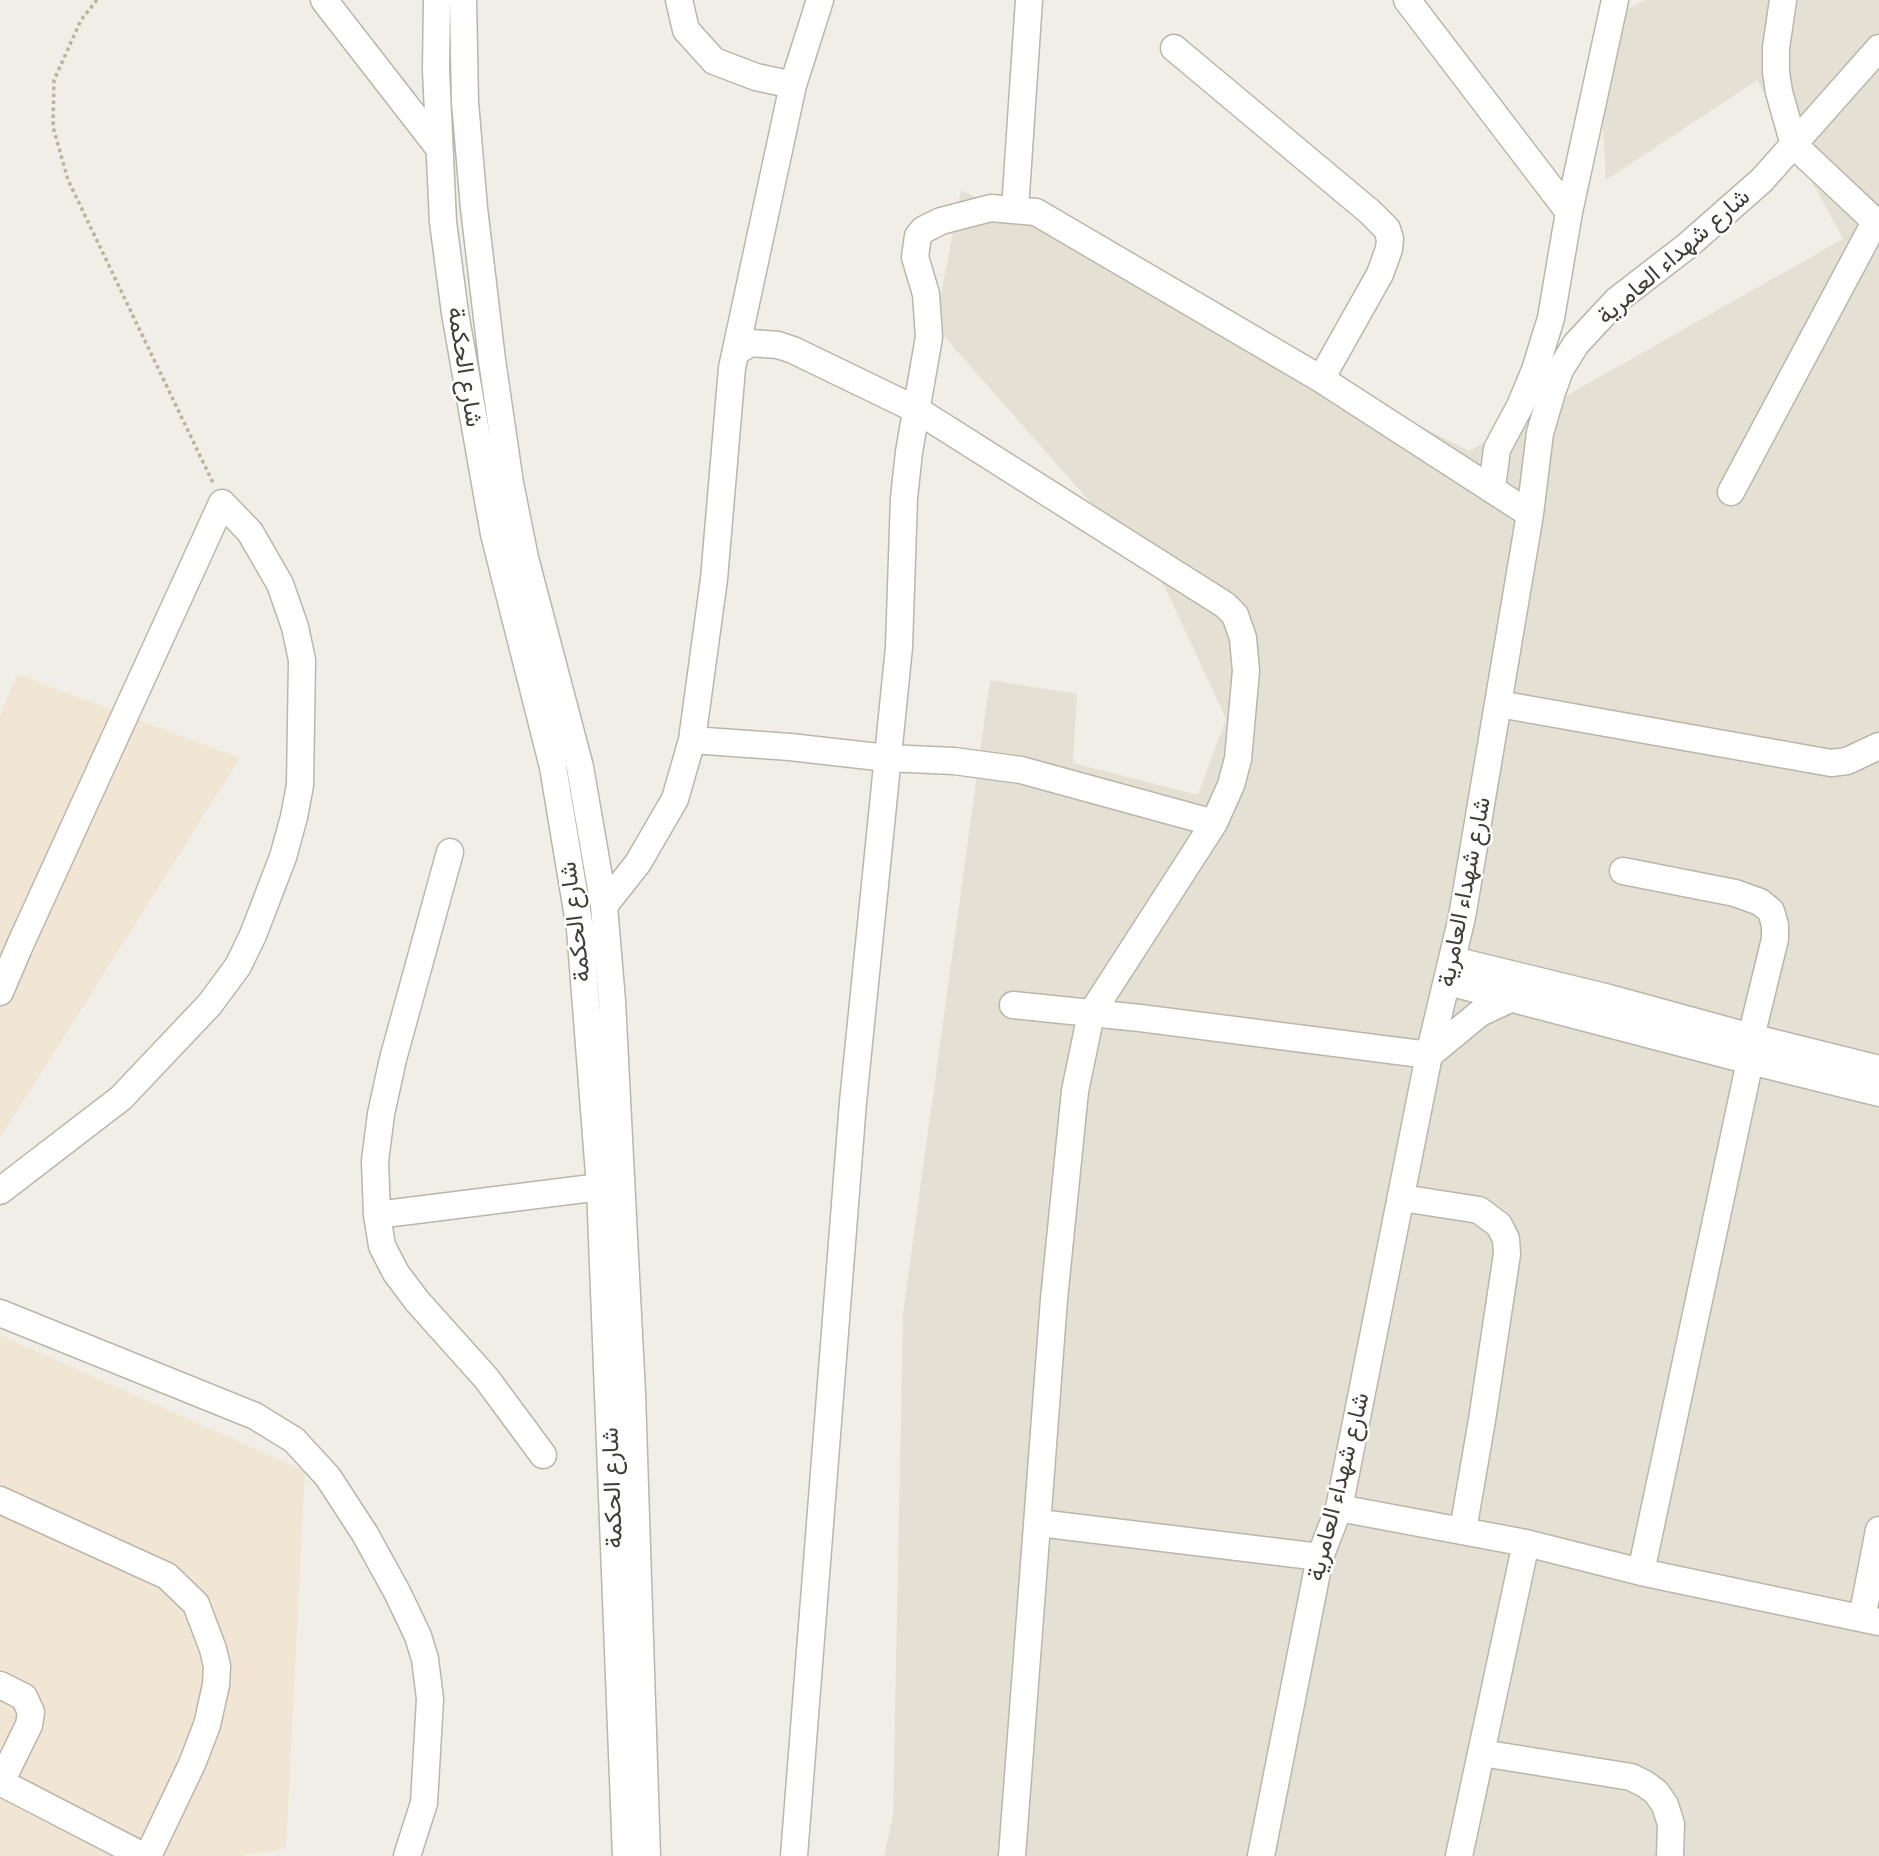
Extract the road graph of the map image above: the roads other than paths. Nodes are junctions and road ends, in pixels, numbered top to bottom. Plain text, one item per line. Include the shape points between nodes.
1 (324, 0) edge
2 (437, 0) edge
3 (463, 0) edge
4 (679, 0) edge
5 (820, 0) edge
6 (1029, 0) edge
7 (1407, 0) edge
8 (1615, 0) edge
9 (1783, 0) edge
10 (1174, 48) dead end
11 (1879, 48) edge
12 (793, 85) junction
13 (1794, 145) junction
14 (439, 148) junction
15 (1015, 209) junction
16 (1569, 212) junction
17 (1877, 223) edge
18 (737, 351) junction
19 (1321, 379) junction
20 (917, 410) junction
21 (1492, 488) junction
22 (1731, 492) dead end
23 (1530, 514) junction
24 (1499, 704) junction
25 (692, 740) junction
26 (1879, 746) edge
27 (887, 758) junction
28 (1214, 823) junction
29 (450, 852) dead end
30 (1623, 871) dead end
31 (604, 906) junction
32 (1451, 971) junction
33 (0, 992) edge
34 (1510, 999) junction
35 (1013, 1005) dead end
36 (1091, 1014) junction
37 (1750, 1049) junction
38 (1429, 1055) junction
39 (1879, 1069) edge
40 (1879, 1093) edge
41 (600, 1187) junction
42 (0, 1191) edge
43 (1402, 1198) junction
44 (377, 1215) junction
45 (0, 1314) edge
46 (542, 1455) dead end
47 (0, 1500) edge
48 (1339, 1508) junction
49 (1039, 1523) junction
50 (1463, 1530) junction
51 (1879, 1530) edge
52 (1526, 1543) junction
53 (1320, 1557) junction
54 (1641, 1572) junction
55 (1871, 1620) edge
56 (0, 1685) edge
57 (1482, 1753) junction
58 (0, 1783) edge
59 (146, 1856) edge
60 (407, 1856) edge
61 (626, 1856) edge
62 (647, 1856) edge
63 (794, 1856) edge
64 (1012, 1856) edge
65 (1261, 1856) edge
66 (1459, 1856) edge
67 (1671, 1856) edge

1 - 14 street
2 - 14 street, شارع الحكمة
3 - 31 street, شارع الحكمة via 474,208 510,483 580,767
4 - 12 street via 686,30 714,61
5 - 12 street
6 - 15 street
7 - 16 street
8 - 16 street
9 - 13 street via 1776,72
10 - 19 street via 1387,229 1389,249 1380,274
11 - 13 street, شارع شهداء العامرية
12 - 18 street
13 - 17 street
13 - 23 street, شارع شهداء العامرية via 1728,211 1617,300 1576,344 1560,370 1546,413
14 - 41 street, شارع الحكمة via 446,248 475,434 494,534 553,767 575,890
15 - 19 street via 1036,212
15 - 20 street via 990,208 941,221 918,236 915,257 926,294 929,337
16 - 21 street via 1550,318 1530,382 1497,449
17 - 22 street
18 - 20 street via 751,343 786,347
18 - 25 street
19 - 21 street
20 - 27 street via 904,498 899,647
20 - 28 street via 1235,615 1246,671 1238,759
21 - 23 street
23 - 24 street, شارع شهداء العامرية
24 - 26 street via 1831,763
24 - 32 street, شارع شهداء العامرية
25 - 27 street
25 - 31 street via 675,799 638,863
27 - 28 street via 1021,771
27 - 63 street via 853,1102
28 - 36 street
29 - 44 street via 381,1114 375,1161
30 - 37 street via 1735,893 1771,911 1775,939
31 - 62 street, شارع الحكمة via 632,1394
32 - 34 street
32 - 37 street via 1609,998
32 - 38 street, شارع شهداء العامرية
33 - 42 street via 222,503 250,533 279,584 302,660 300,785 282,857 238,966 210,1004 121,1098
34 - 37 street
34 - 38 street via 1480,1013
35 - 36 street
36 - 38 street
36 - 49 street via 1075,1091 1058,1257
37 - 39 street
37 - 40 street
37 - 54 street
38 - 43 street, شارع شهداء العامرية
41 - 44 street
41 - 61 street, شارع الحكمة
43 - 48 street, شارع شهداء العامرية
43 - 50 street via 1479,1210 1499,1225 1506,1239
44 - 46 street via 382,1246 396,1273 486,1378
45 - 60 street via 255,1416 294,1440 328,1477 397,1592 425,1659 430,1699 424,1803
47 - 59 street via 167,1576 196,1604 214,1649 216,1685 192,1764
48 - 50 street
48 - 53 street, شارع شهداء العامرية
49 - 53 street
49 - 64 street
50 - 52 street
51 - 55 street
52 - 54 street
52 - 57 street
53 - 65 street, شارع شهداء العامرية
54 - 55 street
56 - 58 street via 24,1697 32,1712
57 - 66 street
57 - 67 street via 1631,1777 1645,1784 1665,1805 1671,1824
58 - 59 street

